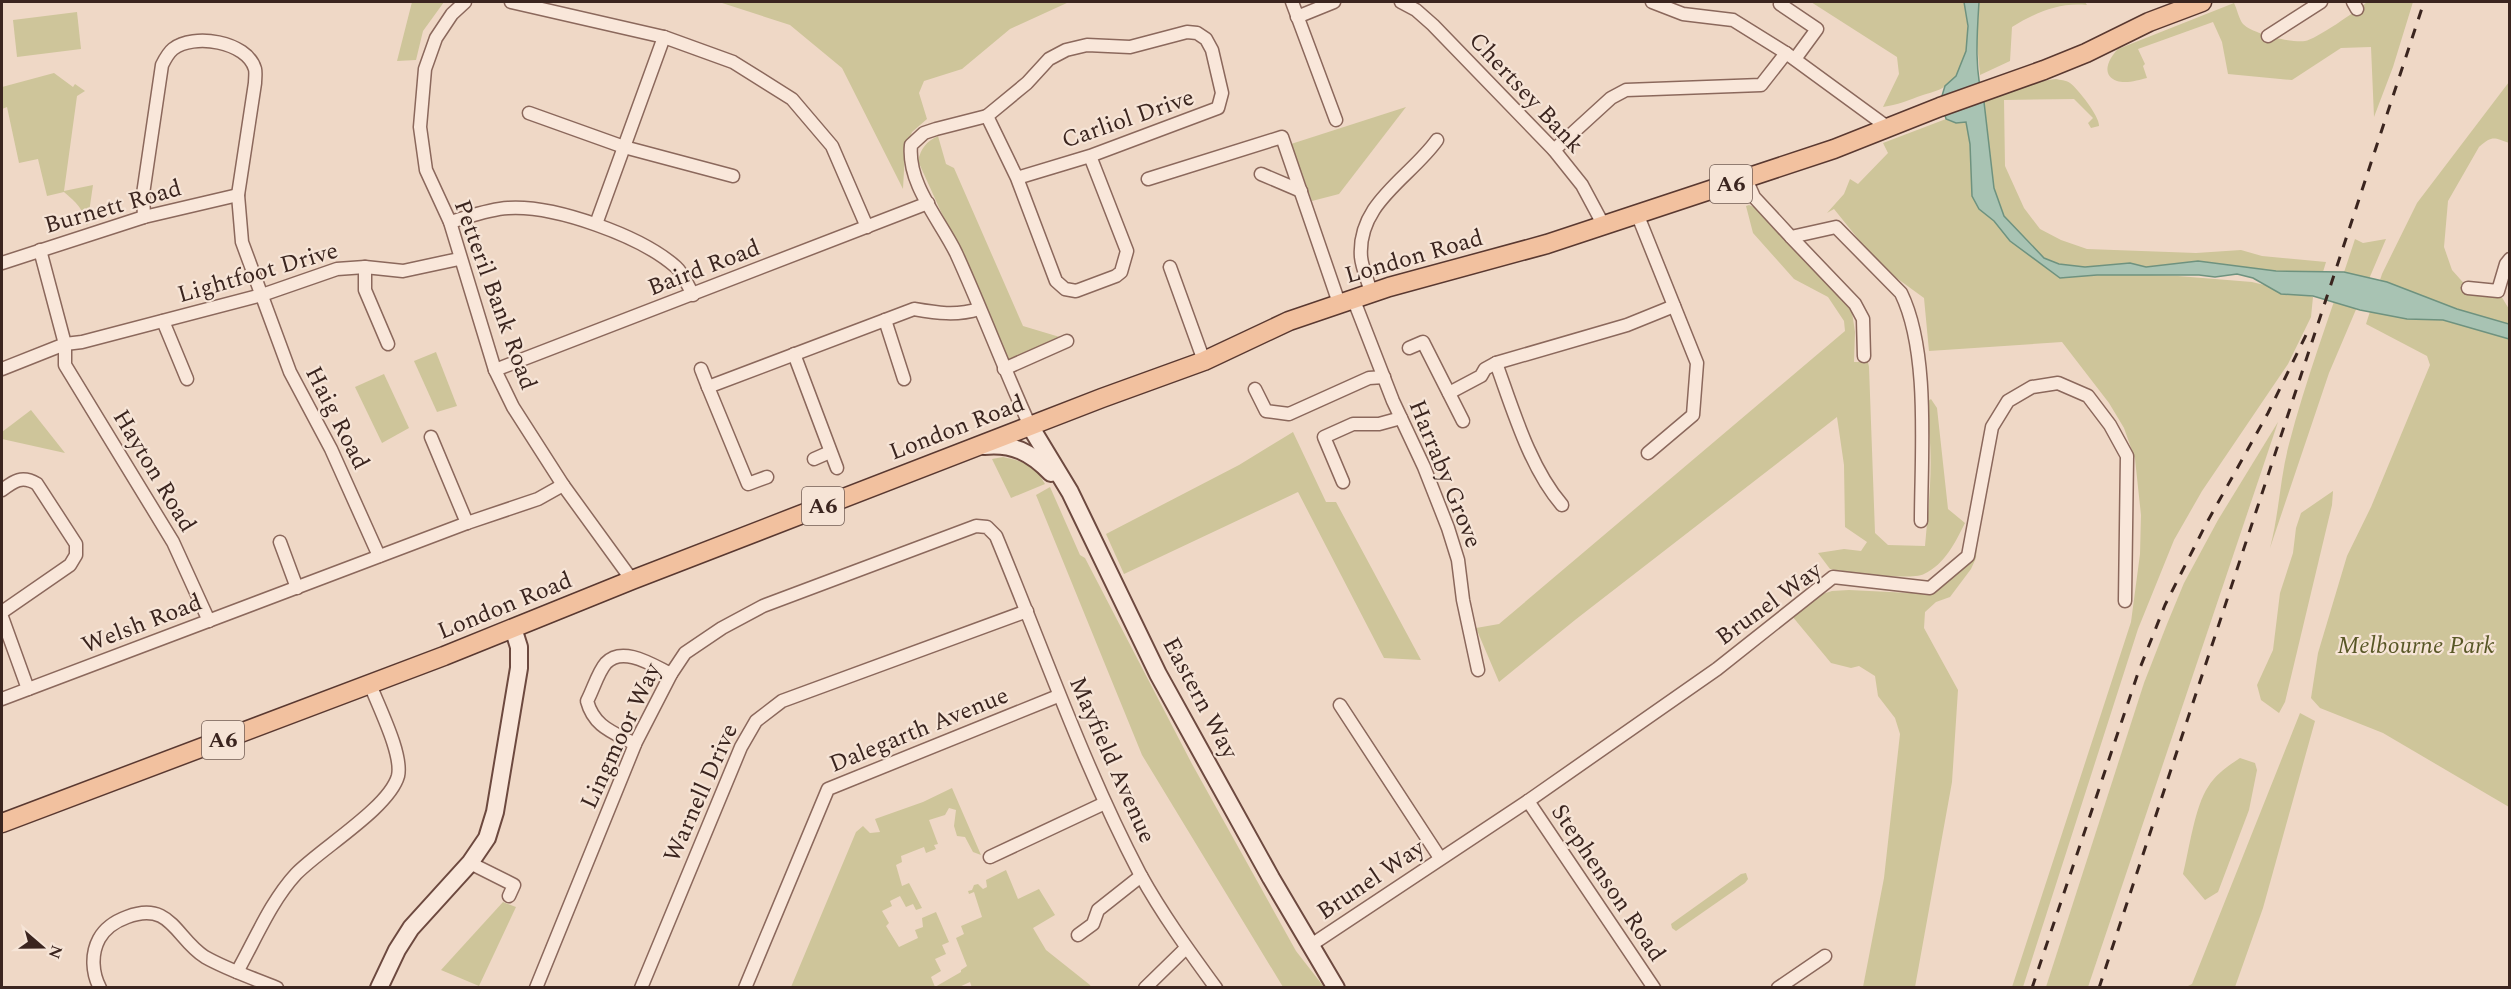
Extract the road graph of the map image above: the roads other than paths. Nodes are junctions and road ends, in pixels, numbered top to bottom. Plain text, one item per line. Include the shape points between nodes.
1 (465, 2) edge
2 (511, 2) edge
3 (1292, 2) edge
4 (1334, 2) edge
5 (1401, 2) edge
6 (1652, 2) edge
7 (2202, 2) edge
8 (2321, 2) edge
9 (1780, 4) dead end
10 (1297, 17) junction
11 (2268, 36) dead end
12 (664, 37) junction
13 (1790, 56) junction
14 (530, 113) dead end
15 (987, 116) junction
16 (1336, 120) dead end
17 (1890, 129) junction
18 (1437, 140) dead end
19 (624, 147) junction
20 (1554, 150) junction
21 (1090, 156) junction
22 (1261, 174) dead end
23 (733, 176) dead end
24 (1017, 178) junction
25 (1148, 179) dead end
26 (1746, 179) junction
27 (1301, 191) junction
28 (238, 195) junction
29 (928, 203) junction
30 (1638, 216) junction
31 (144, 217) junction
32 (450, 222) junction
33 (596, 224) junction
34 (1604, 226) junction
35 (867, 227) junction
36 (1791, 237) junction
37 (40, 250) junction
38 (459, 259) junction
39 (2510, 259) edge
40 (2, 262) edge
41 (365, 267) junction
42 (1170, 267) dead end
43 (2468, 288) dead end
44 (1371, 292) junction
45 (693, 295) junction
46 (262, 296) junction
47 (1346, 301) junction
48 (1674, 306) junction
49 (979, 309) junction
50 (885, 320) junction
51 (163, 321) junction
52 (1067, 341) dead end
53 (65, 344) junction
54 (388, 344) dead end
55 (1408, 348) dead end
56 (794, 354) junction
57 (1864, 356) dead end
58 (1204, 361) junction
59 (1490, 366) junction
60 (2, 369) edge
61 (701, 369) dead end
62 (1004, 369) junction
63 (495, 370) junction
64 (1383, 377) junction
65 (187, 379) dead end
66 (904, 379) dead end
67 (708, 387) junction
68 (1255, 389) dead end
69 (1449, 393) junction
70 (1401, 418) junction
71 (1463, 421) dead end
72 (1030, 426) junction
73 (431, 437) dead end
74 (976, 447) junction
75 (830, 452) junction
76 (1648, 453) dead end
77 (814, 459) dead end
78 (837, 468) dead end
79 (767, 477) dead end
80 (1343, 482) dead end
81 (563, 485) junction
82 (2, 490) edge
83 (1070, 492) junction
84 (1562, 505) dead end
85 (1921, 521) dead end
86 (467, 523) junction
87 (996, 536) joint
88 (280, 542) dead end
89 (379, 556) junction
90 (632, 580) junction
91 (297, 588) junction
92 (2125, 601) dead end
93 (1027, 611) junction
94 (2, 612) edge
95 (2, 617) edge
96 (209, 621) junction
97 (513, 628) junction
98 (1478, 670) dead end
99 (671, 674) junction
100 (370, 684) junction
101 (28, 689) junction
102 (1058, 696) junction
103 (2, 699) edge
104 (1340, 705) dead end
105 (635, 744) junction
106 (1528, 801) junction
107 (1105, 803) junction
108 (2, 823) edge
109 (990, 858) dead end
110 (1440, 858) junction
111 (470, 862) junction
112 (1141, 876) junction
113 (509, 896) dead end
114 (1078, 935) dead end
115 (1311, 945) junction
116 (1186, 948) junction
117 (1825, 956) dead end
118 (237, 972) junction
119 (259, 984) edge
120 (100, 987) edge
121 (277, 987) edge
122 (379, 987) edge
123 (536, 987) edge
124 (641, 987) edge
125 (745, 987) edge
126 (1145, 987) edge
127 (1216, 987) edge
128 (1336, 987) edge
129 (1654, 987) edge
130 (1778, 987) edge

1 - 32 street, Petteril Bank Road via 452,14 425,69 420,126 426,170
2 - 12 street
3 - 10 street
4 - 10 street
5 - 20 street, Chertsey Bank via 1416,9
6 - 13 street via 1683,14 1733,20
7 - 17 main road, London Road / A6 via 2142,25 2086,53
8 - 11 street
9 - 13 street via 1817,29
10 - 16 street
12 - 19 street
12 - 35 street via 733,62 792,99 832,146
13 - 17 street
13 - 20 street via 1761,85 1626,90 1611,98
14 - 19 street
15 - 21 street, Carliol Drive via 1050,59 1066,50 1087,45 1130,47 1187,32 1206,39 1222,93 1218,108
15 - 24 street
15 - 29 street, Carliol Drive via 924,133 911,145 909,159
17 - 26 main road, London Road / A6
18 - 44 street via 1426,156 1387,190 1368,219 1361,258
19 - 23 street
19 - 33 street
20 - 34 street, Chertsey Bank via 1582,185
21 - 24 street, Carliol Drive
21 - 24 street via 1127,251 1116,276 1076,291 1065,289 1056,281
22 - 27 street
25 - 27 street, Harraby Grove via 1282,137
26 - 30 main road, London Road / A6
26 - 36 street via 1754,197
27 - 47 street, Harraby Grove
28 - 31 street, Burnett Road
28 - 31 street, Haig Road via 255,69 241,51 232,47 191,41 172,50 162,65 142,194
28 - 46 street, Haig Road via 242,242
29 - 35 street, Baird Road
29 - 49 street, Carliol Drive via 955,252
30 - 34 main road, London Road / A6
30 - 48 street
31 - 37 street, Burnett Road
32 - 33 street via 508,208 540,210
32 - 38 street, Petteril Bank Road
33 - 45 street via 636,240 677,268
34 - 44 main road, London Road / A6
35 - 45 street, Baird Road
36 - 57 street via 1855,304 1863,320
36 - 85 street via 1836,227 1901,293 1921,378
37 - 40 street, Burnett Road
37 - 53 street, Hayton Road
38 - 41 street, Lightfoot Drive via 404,271
38 - 63 street, Petteril Bank Road
39 - 43 street via 2498,291
41 - 46 street, Lightfoot Drive via 337,269
41 - 54 street, Lightfoot Drive via 365,290
42 - 58 street
44 - 47 main road, London Road / A6
45 - 63 street, Baird Road
46 - 51 street, Lightfoot Drive
46 - 89 street, Haig Road via 290,372 331,448
47 - 58 main road, London Road / A6 via 1289,321
47 - 64 street, Harraby Grove
48 - 59 street via 1627,325
48 - 76 street via 1697,363 1693,415
49 - 50 street via 963,314 914,309
49 - 62 street, Carliol Drive
50 - 56 street
50 - 66 street via 905,363
51 - 53 street, Lightfoot Drive
51 - 65 street, Lightfoot Drive
52 - 62 street
53 - 60 street, Lightfoot Drive
53 - 96 street, Hayton Road via 65,365 173,542
55 - 69 street via 1423,342
56 - 67 street
56 - 75 street
58 - 72 main road, London Road / A6
59 - 69 street via 1481,376
59 - 84 street via 1547,488
61 - 67 street
62 - 72 street, Carliol Drive
63 - 81 street, Petteril Bank Road via 513,407
64 - 68 street via 1369,378 1289,414 1266,411
64 - 70 street, Harraby Grove
67 - 79 street via 748,484
69 - 71 street
70 - 80 street via 1378,424 1353,424 1324,437
70 - 98 street, Harraby Grove via 1424,467 1458,560
72 - 74 main road, London Road / A6
72 - 83 street, Eastern Way
73 - 86 street
74 - 83 street via 999,444 1030,453
74 - 90 main road, London Road / A6
75 - 77 street
75 - 78 street
81 - 86 street, Welsh Road via 538,499
81 - 90 street, Petteril Bank Road
82 - 94 street via 17,480 28,479 37,484 76,544 76,555 70,565
83 - 115 street, Eastern Way via 1158,674
86 - 89 street, Welsh Road
87 - 93 street, Mayfield Avenue
87 - 99 street, Lingmoor Way via 987,527 976,526 762,606 685,653
88 - 91 street
89 - 91 street, Welsh Road
90 - 97 main road, London Road / A6
91 - 96 street, Welsh Road
92 - 106 street, Brunel Way via 2127,456 2110,424 2088,396 2058,383 2032,387 2007,400 1992,427 1968,556 1930,588 1833,577 1717,669
93 - 102 street, Mayfield Avenue
93 - 124 street, Warnell Drive via 782,701 756,721 741,747
95 - 101 street
96 - 101 street, Welsh Road
97 - 100 main road, London Road / A6
97 - 111 street via 520,652 519,668 495,812 487,838
99 - 105 street, Lingmoor Way
99 - 105 street via 632,657 618,657 606,663 587,701 590,713 596,722
100 - 108 main road, London Road / A6
100 - 118 street via 398,758 398,775 390,791 282,892
101 - 103 street, Welsh Road
102 - 107 street, Mayfield Avenue
102 - 125 street, Dalegarth Avenue via 828,789
104 - 110 street
105 - 123 street, Lingmoor Way
106 - 110 street, Brunel Way
106 - 129 street, Stephenson Road
107 - 109 street
107 - 112 street, Mayfield Avenue
110 - 115 street, Brunel Way
111 - 113 street via 514,885
111 - 122 street via 411,928
112 - 114 street via 1098,910 1094,924
112 - 116 street, Mayfield Avenue
115 - 128 street, Eastern Way
116 - 126 street
116 - 127 street, Mayfield Avenue
117 - 130 street
118 - 119 street
118 - 120 street via 194,950 169,920 144,912 116,922 99,939 94,967
119 - 121 street

